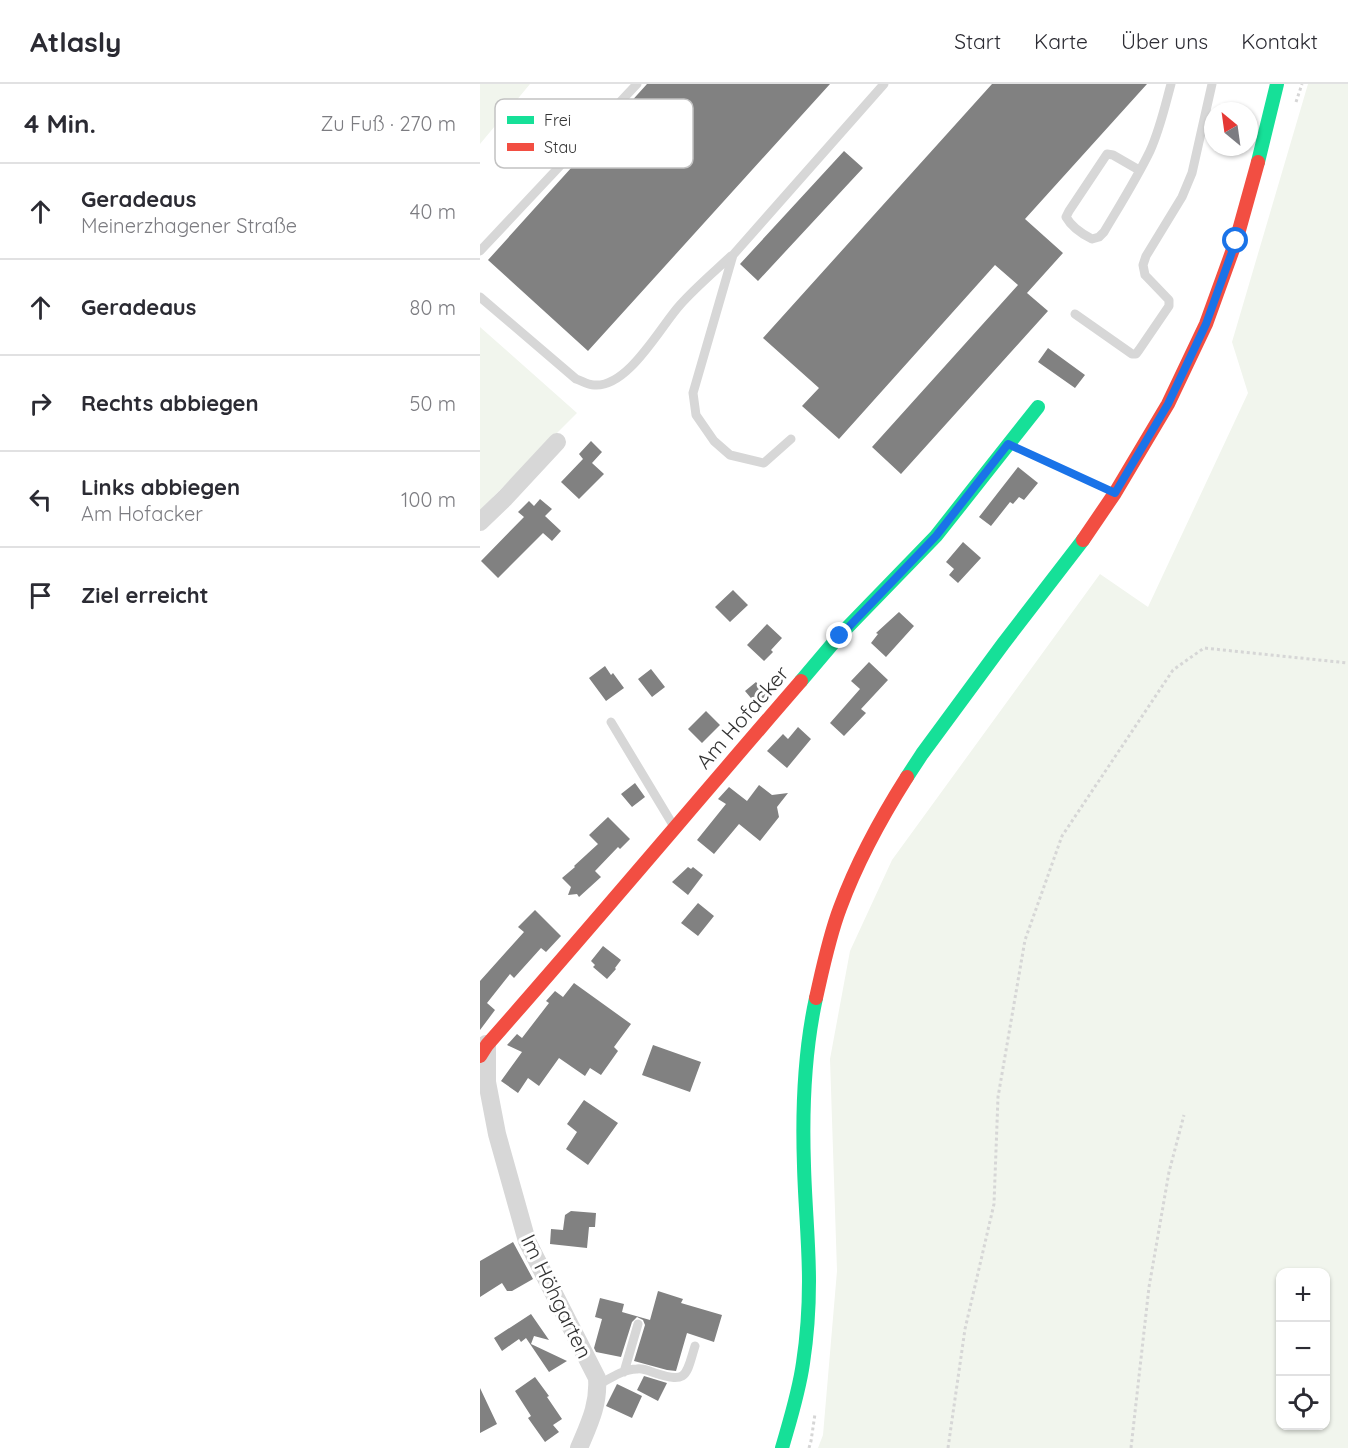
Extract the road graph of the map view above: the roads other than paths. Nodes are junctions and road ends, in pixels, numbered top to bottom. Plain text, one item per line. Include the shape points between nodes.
1 (637, 84) edge
2 (884, 84) edge
3 (1171, 84) edge
4 (1212, 84) edge
5 (1277, 84) edge
6 (623, 99) edge
7 (558, 168) edge
8 (1140, 170) junction
9 (480, 251) edge
10 (733, 255) junction
11 (480, 297) edge
12 (1075, 314) dead end
13 (1038, 407) dead end
14 (791, 439) dead end
15 (557, 442) dead end
16 (480, 522) edge
17 (611, 722) dead end
18 (674, 827) junction
19 (482, 1047) edge
20 (638, 1324) dead end
21 (695, 1346) dead end
22 (624, 1372) junction
23 (598, 1385) junction
24 (579, 1448) edge
25 (782, 1448) edge

1 - 6 lane
2 - 10 lane
3 - 8 lane via 1161,122
4 - 12 lane via 1192,173 1143,266 1145,275 1169,300 1169,306 1136,354
5 - 25 main road via 1236,241 1206,324 1168,404 1076,551 922,754 867,847 840,908 811,1020 805,1066 809,1282 803,1364
7 - 9 lane
8 - 8 lane via 1099,237 1085,236 1069,222 1066,216 1107,154
10 - 11 lane via 679,306 637,362 604,384 576,379
10 - 14 lane via 693,393 696,415 714,441 730,455 764,463
13 - 18 main road, Am Hofacker via 936,536 840,636
15 - 16 street
17 - 18 lane
18 - 19 main road, Am Hofacker via 574,947
19 - 23 street, Im Höhgarten via 495,1124 527,1241
20 - 22 lane
21 - 22 lane via 688,1369 677,1378 646,1370
22 - 23 lane
23 - 24 street, Im Höhgarten via 594,1411

